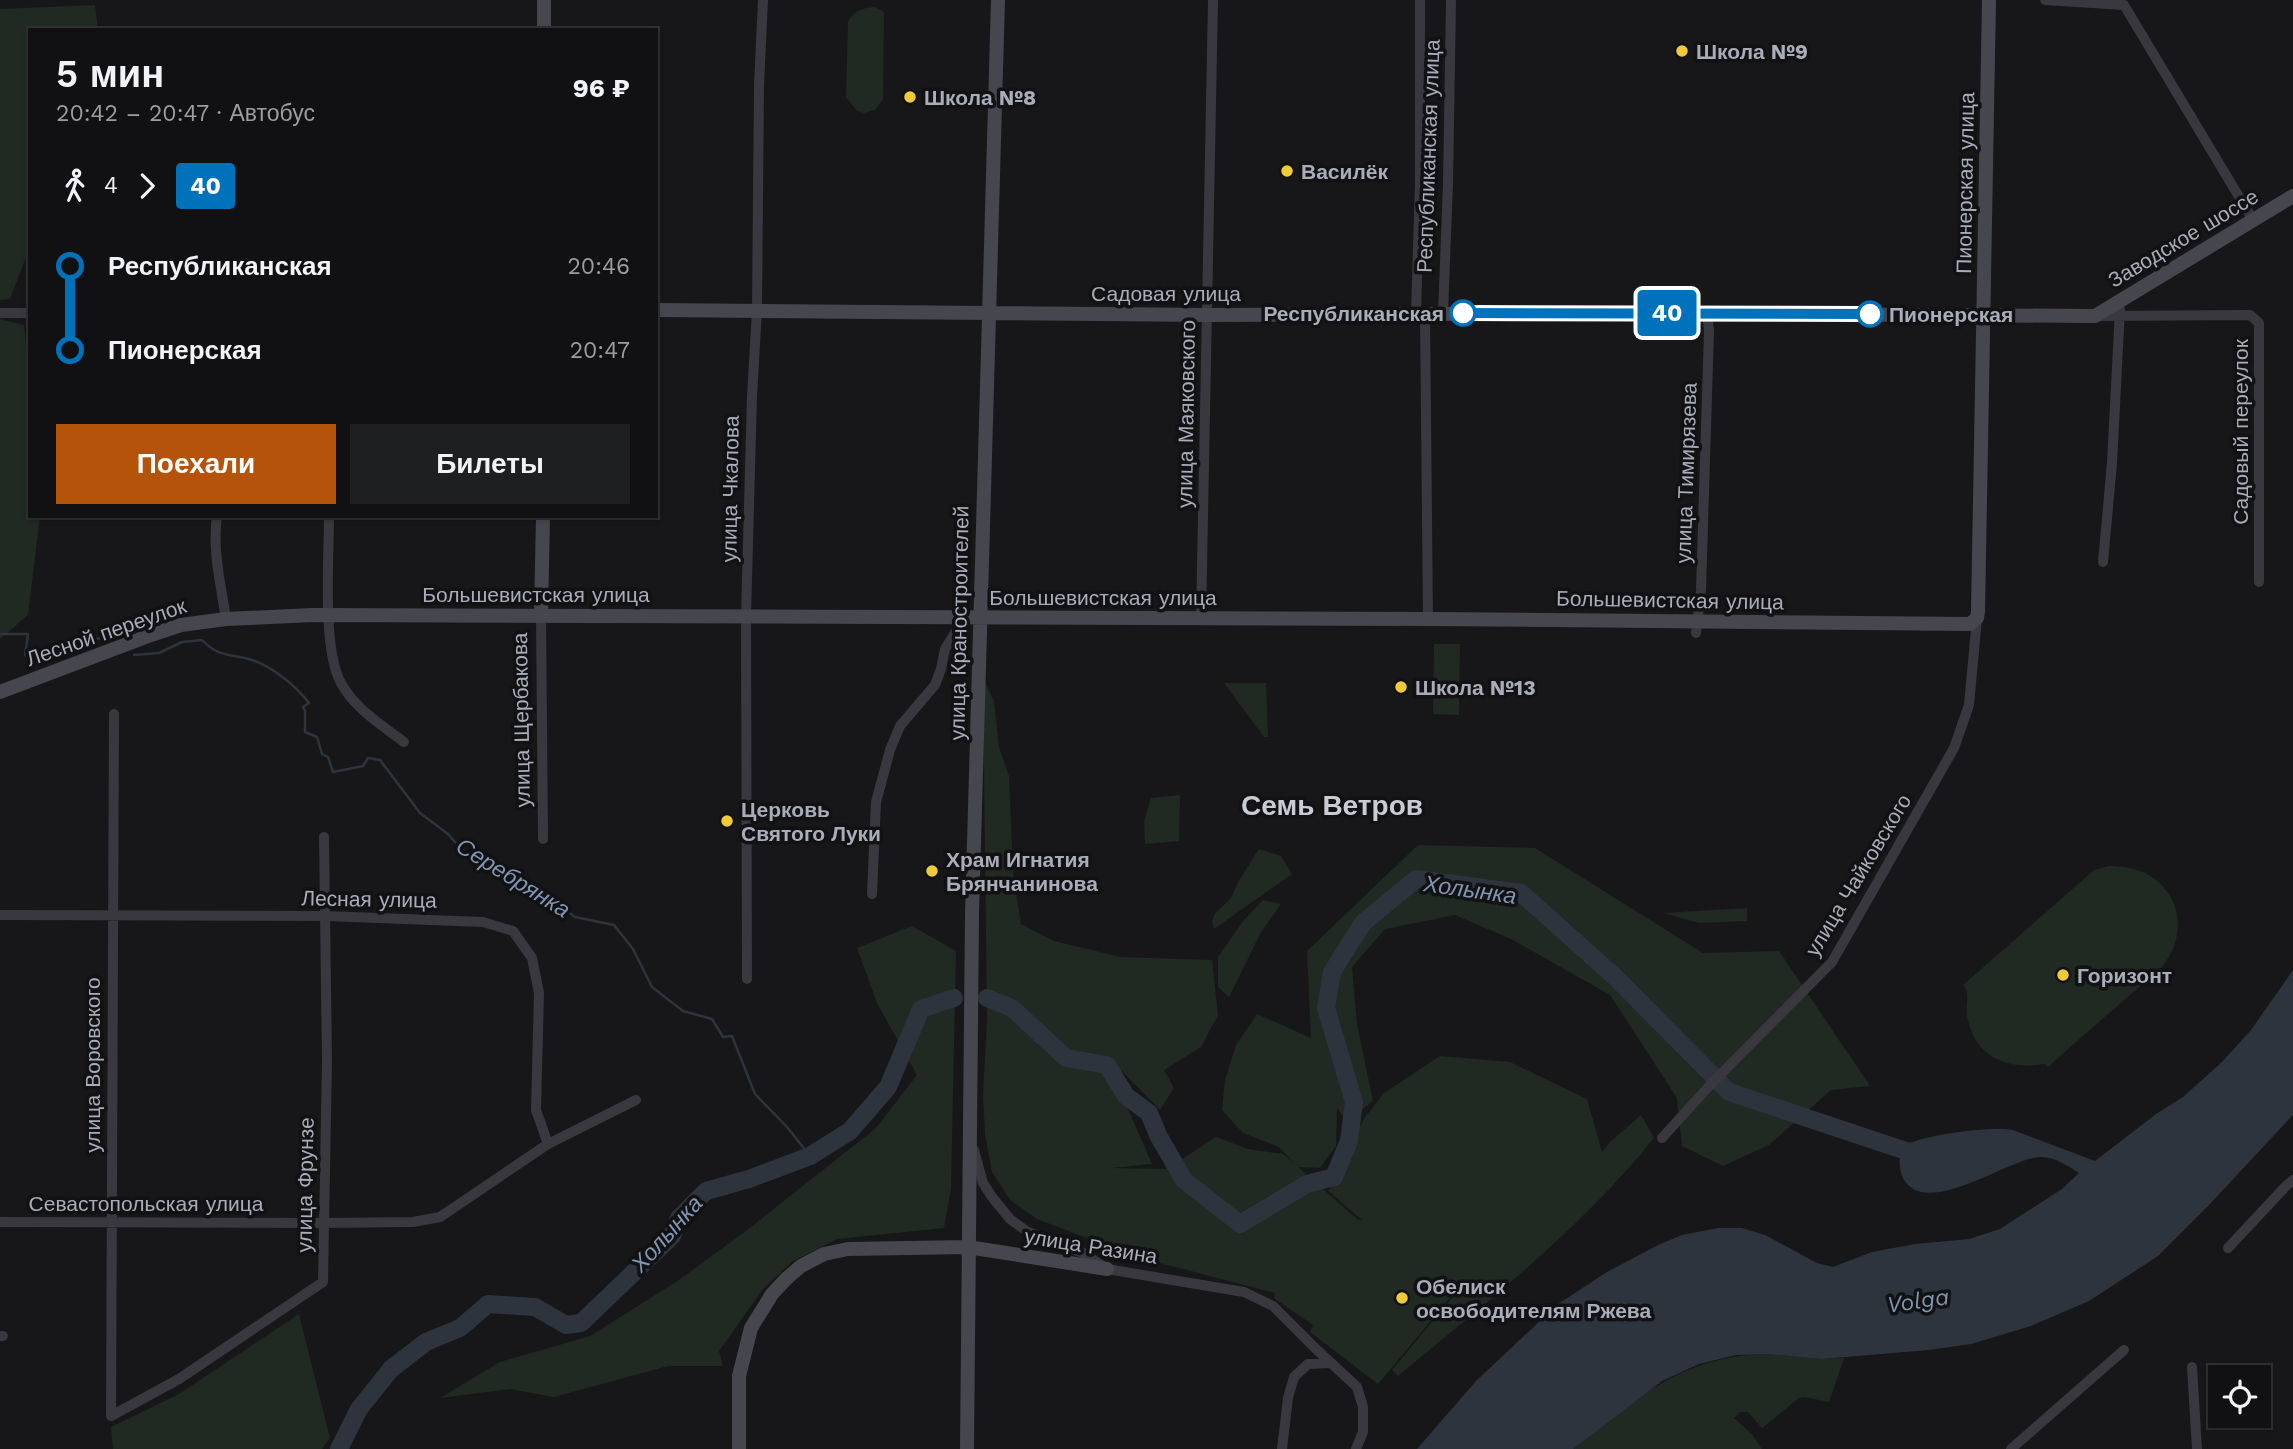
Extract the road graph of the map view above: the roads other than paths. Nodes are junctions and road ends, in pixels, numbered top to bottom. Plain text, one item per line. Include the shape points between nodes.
1 (544, 0) edge
2 (763, 0) edge
3 (998, 0) edge
4 (1213, 0) edge
5 (1420, 0) edge
6 (1451, 0) edge
7 (1989, 0) edge
8 (2045, 0) edge
9 (2128, 3) edge
10 (544, 28) edge
11 (2293, 196) edge
12 (2253, 220) junction
13 (2120, 308) junction
14 (658, 310) edge
15 (757, 310) junction
16 (0, 313) edge
17 (28, 313) edge
18 (989, 313) junction
19 (1420, 313) junction
20 (1443, 313) junction
21 (1707, 313) junction
22 (1984, 314) junction
23 (1207, 315) junction
24 (2095, 316) joint
25 (217, 518) edge
26 (329, 518) edge
27 (543, 518) edge
28 (2103, 562) dead end
29 (2259, 582) dead end
30 (329, 615) junction
31 (541, 615) junction
32 (746, 616) junction
33 (965, 617) junction
34 (980, 617) junction
35 (1201, 618) junction
36 (1978, 618) junction
37 (226, 619) junction
38 (1428, 619) junction
39 (1696, 628) junction
40 (0, 692) edge
41 (114, 714) dead end
42 (404, 742) dead end
43 (324, 837) dead end
44 (543, 839) dead end
45 (872, 894) dead end
46 (0, 915) edge
47 (325, 916) junction
48 (113, 917) junction
49 (747, 979) dead end
50 (636, 1100) dead end
51 (970, 1119) junction
52 (1662, 1138) dead end
53 (548, 1144) junction
54 (2293, 1181) edge
55 (0, 1222) edge
56 (111, 1222) junction
57 (322, 1223) junction
58 (968, 1247) junction
59 (2228, 1248) dead end
60 (1107, 1269) junction
61 (2124, 1350) dead end
62 (1331, 1363) junction
63 (2192, 1367) dead end
64 (111, 1416) joint
65 (739, 1449) edge
66 (967, 1449) edge
67 (1282, 1449) edge
68 (1356, 1449) edge
69 (2011, 1449) edge
70 (2197, 1449) edge

1 - 10 street
2 - 15 street, улица Чкалова
3 - 18 street, улица Краностроителей
4 - 23 street, улица Маяковского
5 - 19 street, Республиканская улица
6 - 20 street, Республиканская улица
7 - 22 street, Пионерская улица
8 - 9 street
9 - 12 street
11 - 12 street, Заводское шоссе
12 - 13 street, Заводское шоссе
13 - 24 street, Заводское шоссе
13 - 28 street
13 - 29 street, Садовый переулок via 2250,315 2259,323
14 - 15 street, Садовая улица
15 - 18 street, Садовая улица
15 - 32 street, улица Чкалова
16 - 17 street
18 - 23 street, Садовая улица
18 - 34 street, улица Краностроителей
19 - 20 street, Садовая улица
19 - 23 street, Садовая улица
19 - 38 street, Республиканская улица
20 - 21 street, Садовая улица
21 - 22 street, Садовая улица
21 - 39 street, улица Тимирязева via 1709,358
22 - 24 street, Садовая улица
22 - 36 street, Пионерская улица
23 - 35 street, улица Маяковского
25 - 37 street via 217,560
26 - 30 street
27 - 31 street, улица Щербакова
30 - 31 street, Большевистская улица
30 - 37 street, Большевистская улица
30 - 42 street via 340,682 358,706
31 - 32 street, Большевистская улица
31 - 44 street, улица Щербакова
32 - 33 street, Большевистская улица
32 - 49 street, улица Чкалова
33 - 34 street, Большевистская улица
33 - 45 street via 944,649 935,685 900,726 890,750 876,802
34 - 35 street, Большевистская улица
34 - 51 street, улица Краностроителей
35 - 38 street, Большевистская улица
36 - 39 street, Большевистская улица via 1970,624
36 - 52 street, улица Чайковского via 1969,705 1954,748 1832,962
37 - 40 street, Лесной переулок via 181,625
38 - 39 street, Большевистская улица
41 - 48 street, улица Воровского
43 - 47 street, улица Фрунзе
46 - 48 street, Лесная улица
47 - 48 street, Лесная улица
47 - 53 street, Лесная улица via 483,922 513,931 532,958 539,993 536,1110
47 - 57 street, улица Фрунзе
48 - 56 street, улица Воровского
50 - 53 street, Севастопольская улица
51 - 58 street, улица Краностроителей
51 - 60 street via 983,1182 1010,1219
53 - 57 street, Севастопольская улица via 440,1217 413,1222
54 - 59 street
55 - 56 street, Севастопольская улица
56 - 57 street, Севастопольская улица
56 - 64 street, улица Воровского
57 - 64 street, улица Фрунзе via 323,1282 178,1379
58 - 60 street, улица Разина
58 - 65 street, улица Разина via 824,1254 786,1279 751,1328 739,1376
58 - 66 street, улица Краностроителей
60 - 62 street, улица Разина via 1244,1292 1273,1306
61 - 69 street
62 - 67 street via 1308,1364 1294,1377
62 - 68 street, улица Разина via 1361,1396 1363,1432
63 - 70 street

